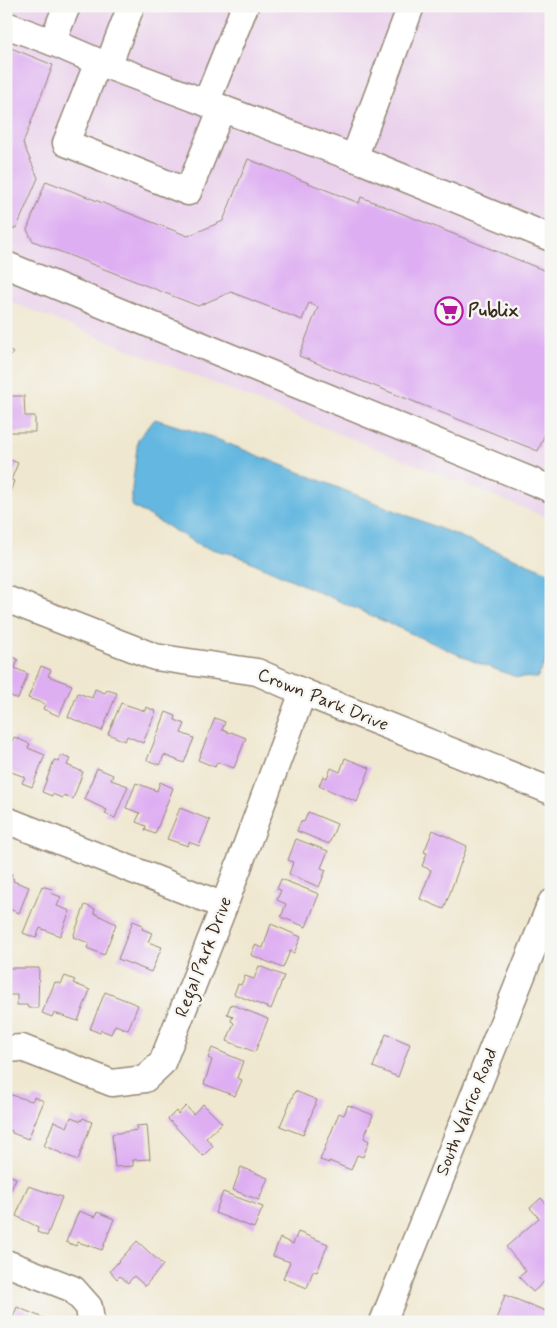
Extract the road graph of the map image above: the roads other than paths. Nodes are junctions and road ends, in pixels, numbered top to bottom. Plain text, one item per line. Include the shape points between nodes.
1 (11, 6) edge
2 (67, 6) edge
3 (131, 6) edge
4 (245, 6) edge
5 (411, 6) edge
6 (6, 19) edge
7 (6, 25) edge
8 (52, 42) junction
9 (103, 64) junction
10 (214, 105) junction
11 (354, 158) junction
12 (551, 238) edge
13 (6, 265) edge
14 (551, 489) edge
15 (6, 599) edge
16 (303, 692) junction
17 (551, 791) edge
18 (6, 820) edge
19 (551, 903) edge
20 (224, 906) junction
21 (6, 1049) edge
22 (6, 1263) edge
23 (91, 1322) edge
24 (383, 1322) edge

1 - 6 street
2 - 8 street
3 - 9 street
4 - 10 street
5 - 11 street
7 - 8 street
8 - 9 street
9 - 10 street
9 - 10 street via 66,143 188,192
10 - 11 street
11 - 12 street
13 - 14 street
15 - 16 street, Crown Park Drive via 155,658 257,672
16 - 17 street, Crown Park Drive
16 - 20 street, Regal Park Drive
18 - 20 street
19 - 24 street, South Valrico Road
20 - 21 street, Regal Park Drive via 162,1063 145,1079 112,1083 22,1048
22 - 23 street via 73,1289 89,1307

